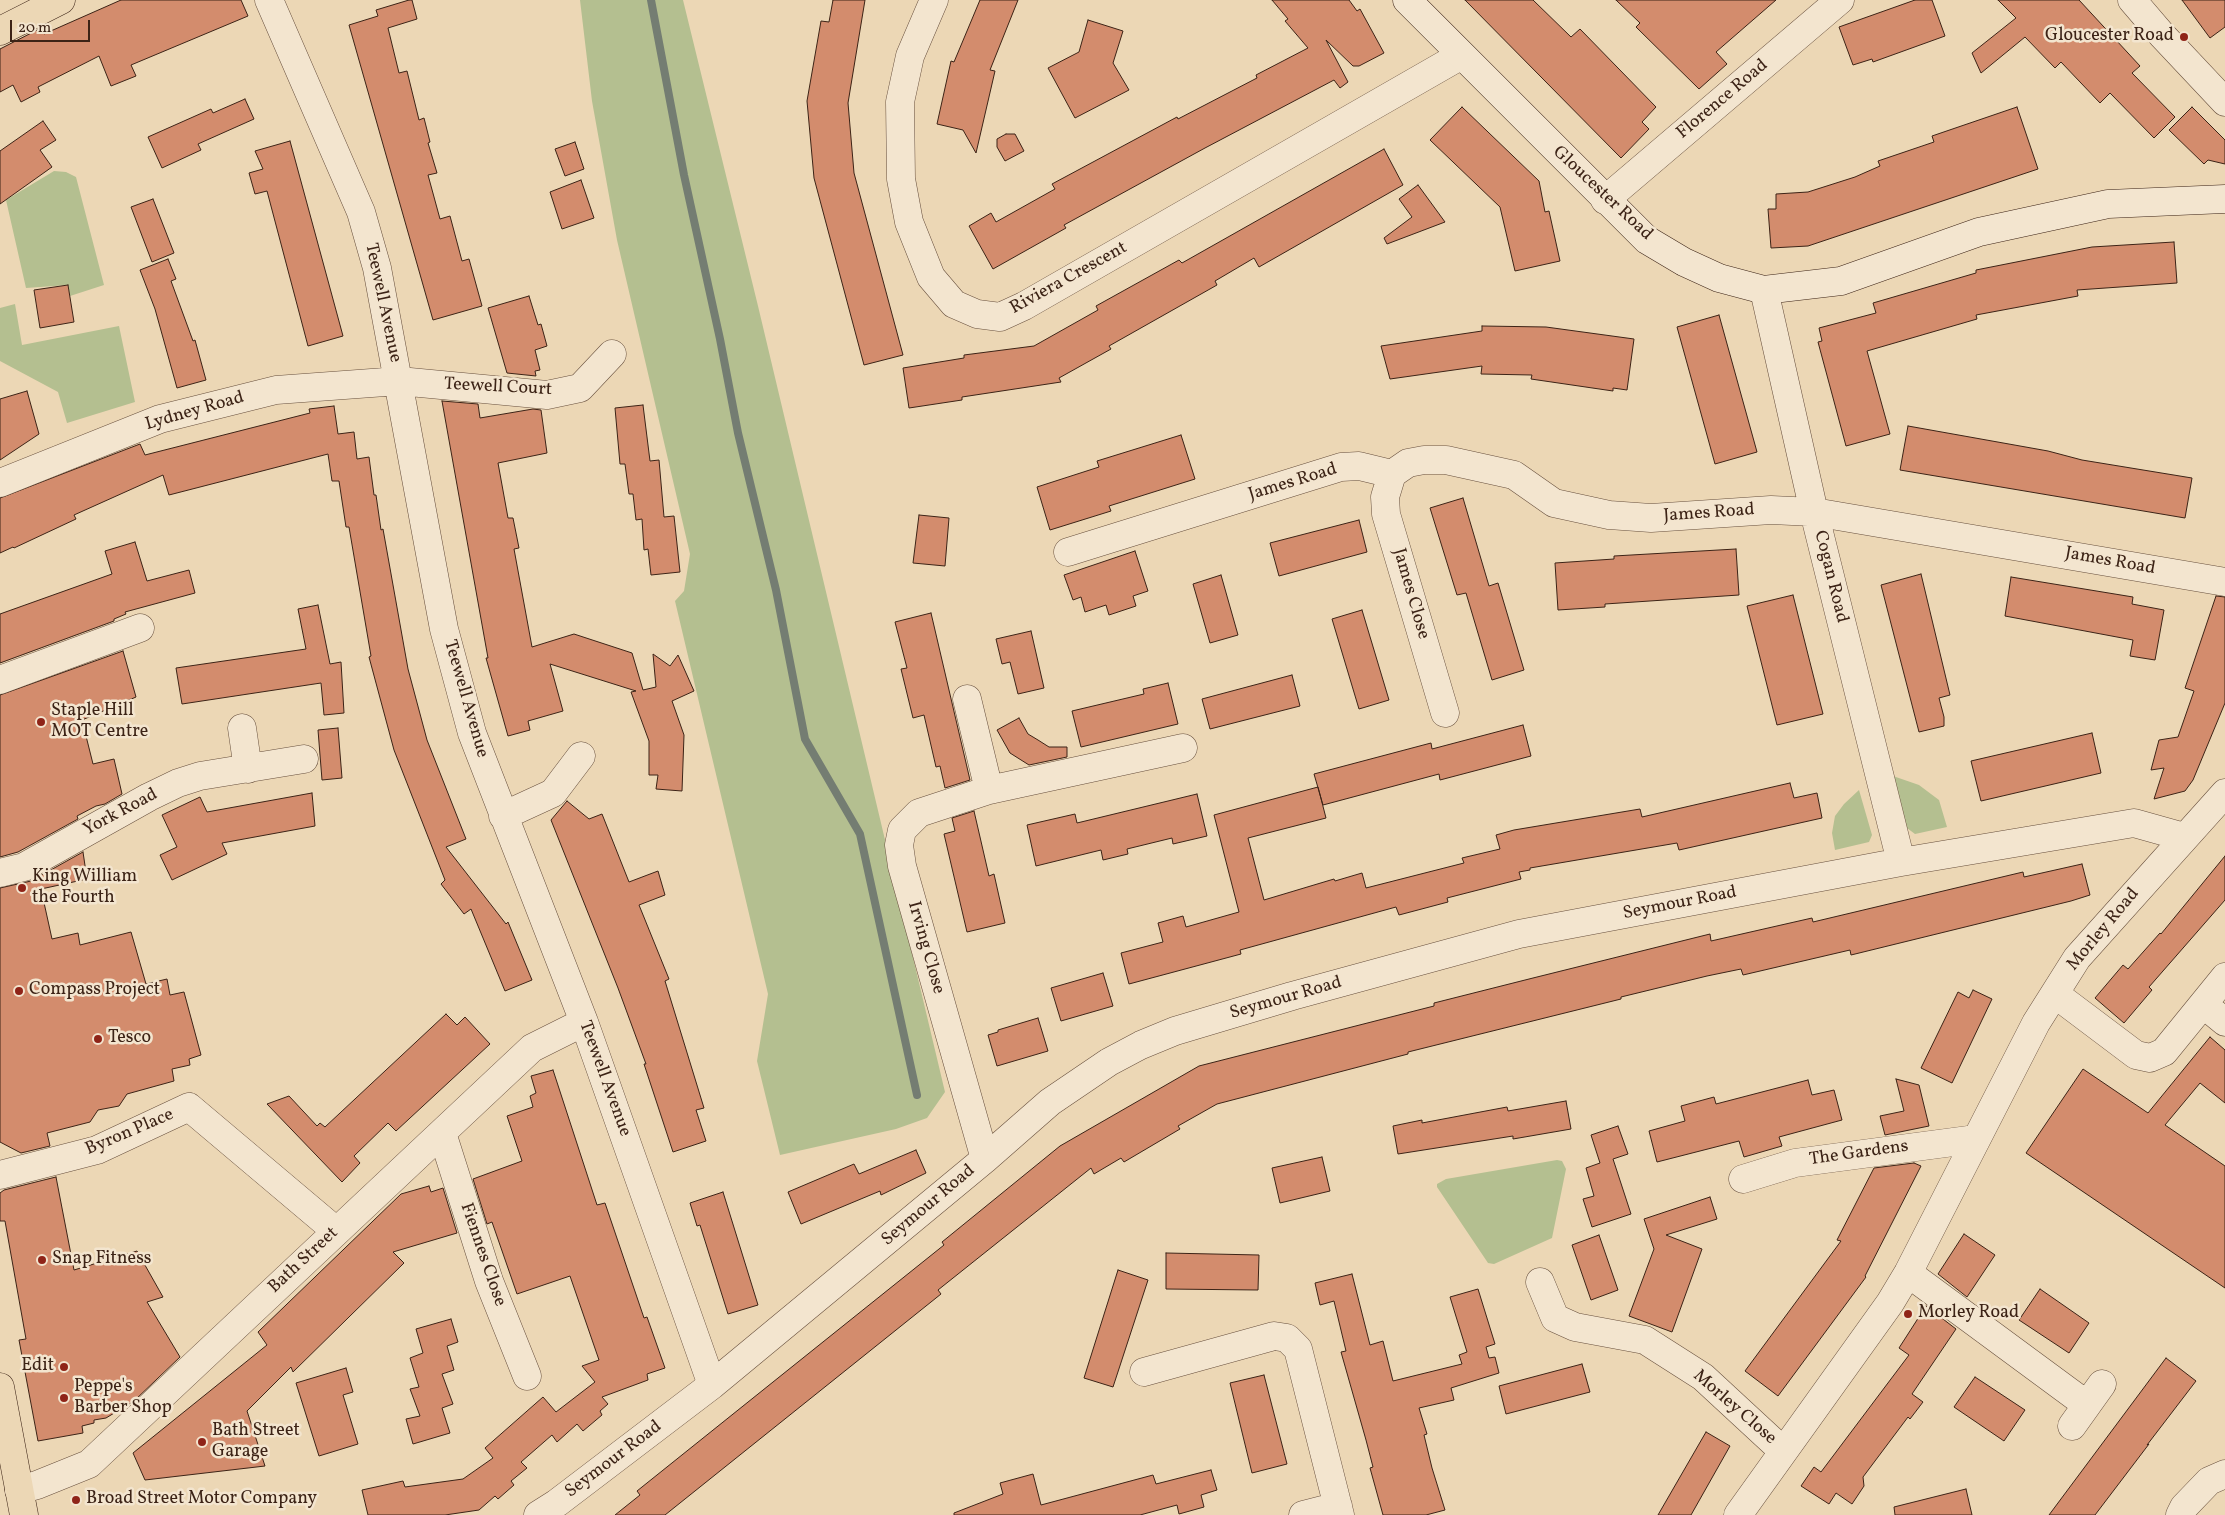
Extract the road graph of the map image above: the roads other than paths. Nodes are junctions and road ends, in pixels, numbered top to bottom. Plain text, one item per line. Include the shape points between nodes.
1 (61, 0) edge
2 (269, 0) edge
3 (934, 0) edge
4 (1406, 0) edge
5 (1840, 0) edge
6 (2132, 0) edge
7 (0, 30) edge
8 (1460, 56) junction
9 (2225, 102) edge
10 (2225, 199) edge
11 (1605, 200) junction
12 (1764, 290) junction
13 (612, 354) dead end
14 (399, 381) junction
15 (1392, 474) junction
16 (0, 483) edge
17 (1814, 512) junction
18 (1068, 552) dead end
19 (2225, 582) edge
20 (140, 628) dead end
21 (0, 680) edge
22 (967, 699) dead end
23 (1444, 713) dead end
24 (242, 728) dead end
25 (1183, 748) dead end
26 (581, 756) dead end
27 (304, 758) dead end
28 (248, 769) junction
29 (989, 790) junction
30 (2225, 793) edge
31 (503, 816) junction
32 (2184, 837) junction
33 (1901, 862) junction
34 (0, 873) edge
35 (2225, 977) edge
36 (2055, 994) junction
37 (2203, 1004) junction
38 (584, 1022) junction
39 (2225, 1022) edge
40 (442, 1133) junction
41 (1976, 1138) junction
42 (985, 1159) junction
43 (0, 1175) edge
44 (1743, 1179) dead end
45 (336, 1232) junction
46 (1908, 1273) junction
47 (1540, 1282) dead end
48 (1144, 1372) dead end
49 (527, 1376) dead end
50 (712, 1386) junction
51 (0, 1387) edge
52 (2087, 1405) dead end
53 (1783, 1451) junction
54 (2225, 1474) edge
55 (22, 1502) edge
56 (1339, 1511) edge
57 (538, 1515) edge
58 (1303, 1515) edge
59 (1738, 1515) edge
60 (2180, 1515) edge

1 - 7 main road
2 - 14 street, Teewell Avenue via 361,212 377,268
3 - 8 street, Riviera Crescent via 910,56 900,102 901,179 909,222 931,277 954,304 977,314 1000,317
4 - 8 street, Gloucester Road
5 - 11 street, Florence Road
6 - 9 street
8 - 11 street, Gloucester Road
10 - 12 street, Gloucester Road via 2108,204 1979,232 1841,281
11 - 12 street, Gloucester Road via 1648,240 1684,262 1719,278
12 - 17 street, Cogan Road
13 - 14 street, Teewell Court via 580,388 547,395
14 - 16 street, Lydney Road via 276,390 160,419
14 - 31 street, Teewell Avenue via 444,628 472,733
15 - 17 street, James Road via 1408,463 1446,460 1514,475 1554,503 1609,515 1650,518 1771,510
15 - 18 street, James Road via 1359,466 1341,467
15 - 23 street, James Close via 1385,497 1386,514
17 - 19 street, James Road
17 - 33 street, Cogan Road
20 - 21 street
22 - 29 street
24 - 28 street
25 - 29 street, Irving Close
26 - 31 street via 553,792
27 - 28 street, York Road
28 - 34 street, York Road via 200,776 178,783 24,866
29 - 42 street, Irving Close via 919,813 902,830 899,845 902,866
30 - 32 street, Morley Road
31 - 38 street, Teewell Avenue
32 - 33 street, Seymour Road via 2134,824
32 - 36 street, Morley Road via 2077,958
33 - 42 street, Seymour Road via 1519,934 1175,1031 1141,1045 1079,1081
35 - 37 street
36 - 37 street via 2136,1055 2150,1058 2164,1052
36 - 41 street, Morley Road via 2036,1023
37 - 39 street
38 - 40 street, Bath Street via 532,1048
38 - 50 street, Teewell Avenue
40 - 45 street, Bath Street
40 - 49 street, Fiennes Close via 489,1281
41 - 44 street, The Gardens via 1794,1164
41 - 46 street, Morley Road
42 - 50 street, Seymour Road
43 - 45 street, Byron Place via 97,1150 189,1107
45 - 55 street, Bath Street via 89,1464 37,1486
46 - 52 street
46 - 53 street, Morley Road via 1890,1304
47 - 53 street, Morley Close via 1555,1318 1575,1328 1645,1340 1703,1377
48 - 56 street via 1274,1336 1287,1338 1298,1349
50 - 57 street, Seymour Road
51 - 55 main road
53 - 59 street, Morley Road
54 - 60 street via 2209,1481
56 - 58 street

